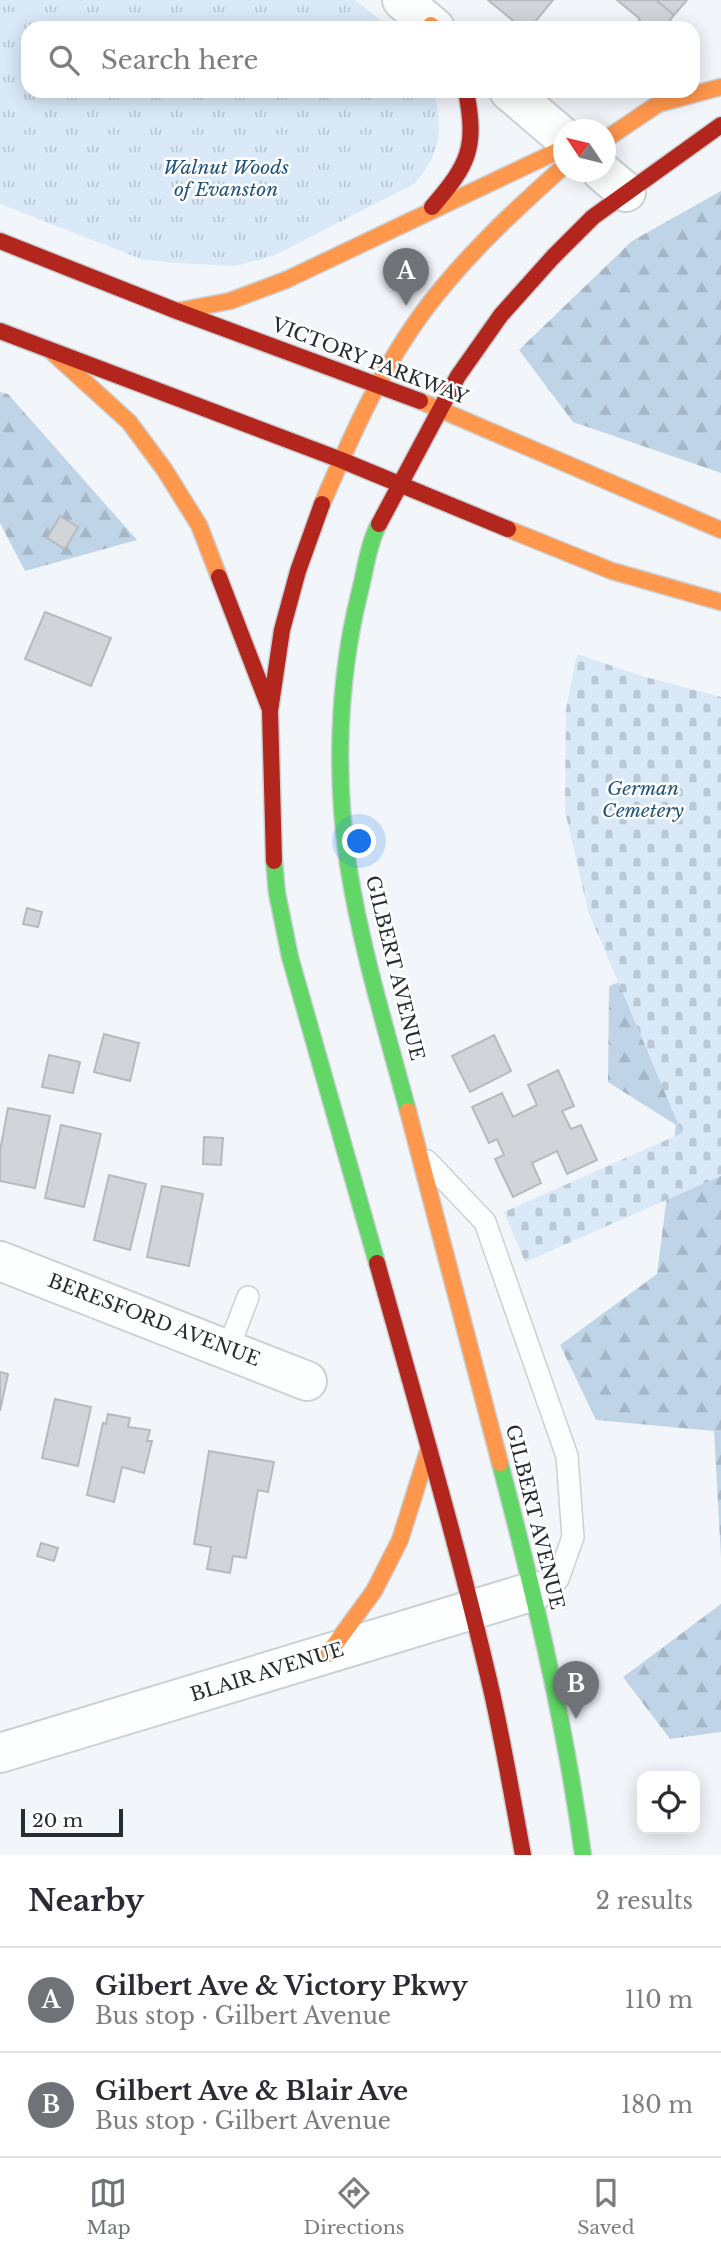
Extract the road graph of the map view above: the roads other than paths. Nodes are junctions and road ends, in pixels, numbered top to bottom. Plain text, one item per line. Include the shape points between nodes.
1 (402, 0) edge
2 (426, 21) edge
3 (721, 87) edge
4 (700, 93) edge
5 (467, 98) edge
6 (517, 98) edge
7 (680, 98) edge
8 (658, 104) junction
9 (616, 124) edge
10 (721, 125) edge
11 (553, 129) edge
12 (616, 132) edge
13 (553, 153) edge
14 (553, 176) edge
15 (616, 181) edge
16 (614, 182) edge
17 (431, 209) junction
18 (0, 240) edge
19 (177, 311) junction
20 (0, 331) edge
21 (51, 351) junction
22 (378, 385) junction
23 (441, 409) junction
24 (341, 460) junction
25 (399, 485) junction
26 (721, 530) edge
27 (721, 602) edge
28 (270, 711) junction
29 (419, 1154) junction
30 (0, 1261) edge
31 (248, 1297) dead end
32 (228, 1349) junction
33 (307, 1381) dead end
34 (429, 1448) junction
35 (534, 1591) junction
36 (471, 1610) junction
37 (328, 1654) junction
38 (0, 1753) edge
39 (523, 1855) edge
40 (583, 1855) edge

1 - 2 street
3 - 4 main road
5 - 17 main road via 471,142 463,168
6 - 11 street
7 - 8 main road
8 - 9 main road
8 - 12 main road
10 - 15 main road, GILBERT AVENUE
13 - 17 main road
14 - 22 main road via 496,228 427,307
16 - 23 main road, GILBERT AVENUE via 593,217 501,315 473,352
17 - 19 main road via 286,280 230,301
18 - 19 main road, VICTORY PARKWAY
19 - 22 main road, VICTORY PARKWAY
20 - 21 main road
21 - 24 main road
21 - 28 main road via 129,422 199,524
22 - 23 main road, VICTORY PARKWAY
22 - 24 main road
23 - 25 main road, GILBERT AVENUE
23 - 26 main road, VICTORY PARKWAY
24 - 25 main road
24 - 28 main road via 298,571 282,630
25 - 27 main road via 612,571
25 - 29 main road, GILBERT AVENUE via 376,529 355,613 346,665 341,791 362,937
28 - 34 main road via 272,835 277,893 290,957
29 - 35 main road, GILBERT AVENUE
29 - 35 lane via 485,1222 567,1456 573,1537 558,1578
30 - 32 street, BERESFORD AVENUE
31 - 32 lane
32 - 33 street, BERESFORD AVENUE
34 - 36 main road
34 - 37 main road via 400,1540 373,1591
35 - 36 street, BLAIR AVENUE
35 - 40 main road, GILBERT AVENUE via 572,1774
36 - 37 street, BLAIR AVENUE
36 - 39 main road
37 - 38 street, BLAIR AVENUE

